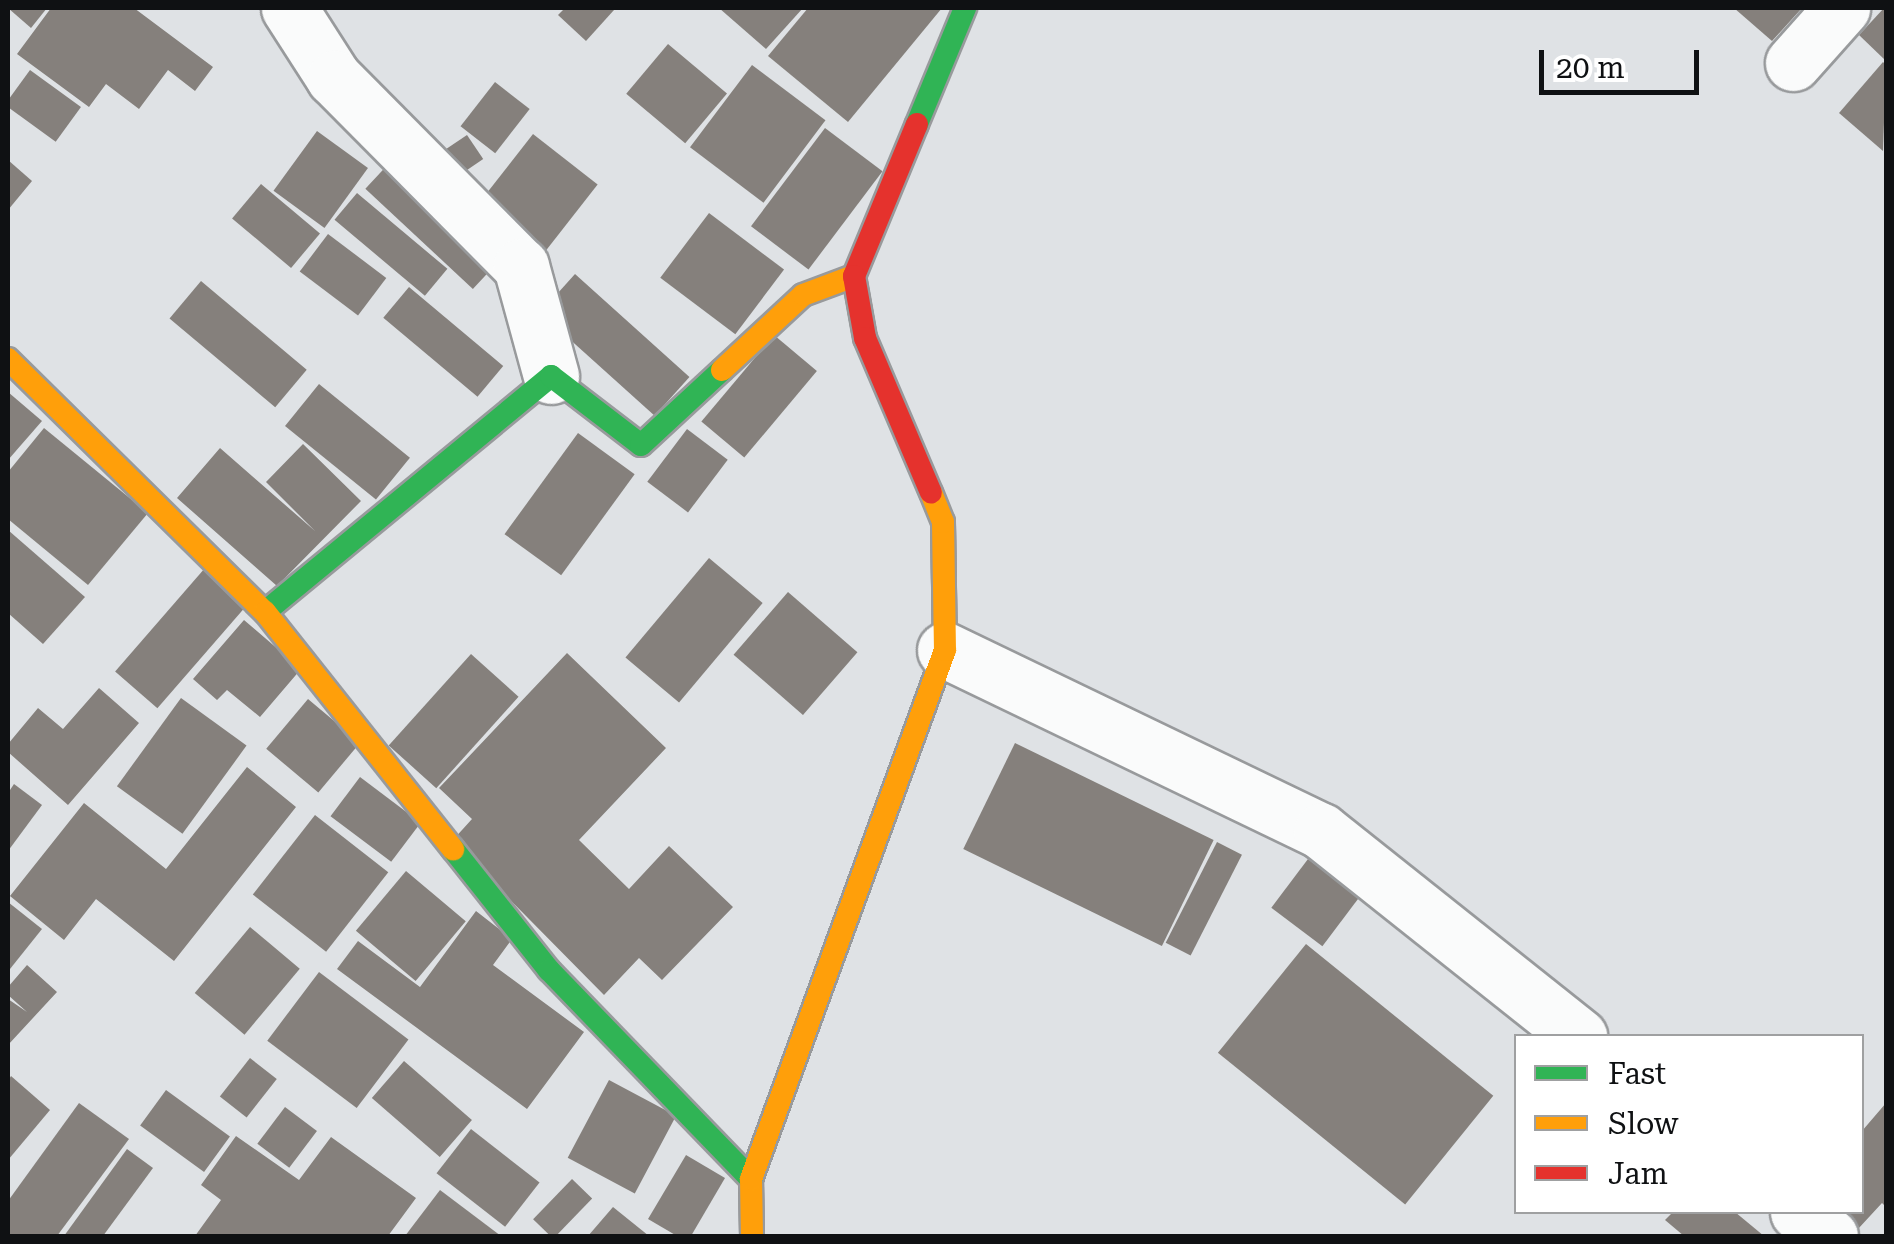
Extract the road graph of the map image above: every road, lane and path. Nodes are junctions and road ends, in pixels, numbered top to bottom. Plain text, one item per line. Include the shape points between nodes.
1 (290, 8) edge
2 (965, 8) edge
3 (1842, 8) edge
4 (1793, 63) dead end
5 (854, 276) junction
6 (8, 359) edge
7 (550, 376) junction
8 (265, 612) junction
9 (944, 650) junction
10 (1576, 1034) edge
11 (751, 1180) junction
12 (1801, 1214) edge
13 (752, 1236) edge
14 (1830, 1236) edge

1 - 7 street via 334,78 521,266
2 - 5 street
3 - 4 street
5 - 7 street via 803,295 641,445 607,426
5 - 9 street via 864,338 943,522
6 - 8 street
7 - 8 street
8 - 11 street via 550,970
9 - 10 street via 1321,831
9 - 11 street
11 - 13 street
12 - 14 street

